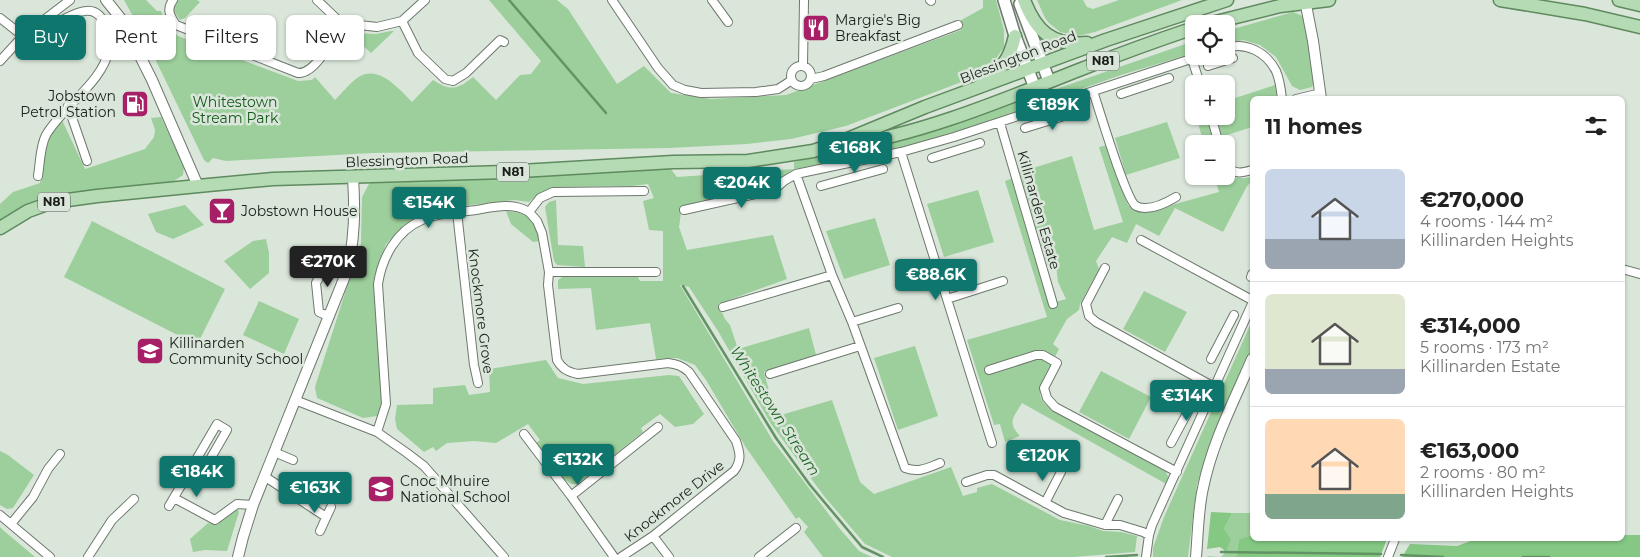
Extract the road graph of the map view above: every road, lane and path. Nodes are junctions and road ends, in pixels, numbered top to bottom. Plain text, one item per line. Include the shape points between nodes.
1 (70, 0) edge
2 (106, 0) edge
3 (173, 0) edge
4 (317, 0) edge
5 (425, 0) edge
6 (612, 0) edge
7 (712, 0) edge
8 (804, 0) edge
9 (1004, 0) edge
10 (1018, 0) edge
11 (1024, 0) edge
12 (1227, 0) edge
13 (1329, 0) edge
14 (1500, 0) edge
15 (1619, 0) edge
16 (1305, 1) edge
17 (1640, 5) edge
18 (50, 15) edge
19 (70, 15) edge
20 (99, 15) edge
21 (118, 15) edge
22 (333, 15) edge
23 (1235, 17) edge
24 (0, 18) edge
25 (402, 20) junction
26 (728, 22) dead end
27 (364, 26) edge
28 (958, 26) dead end
29 (1640, 27) edge
30 (15, 30) edge
31 (1185, 31) edge
32 (1015, 36) junction
33 (504, 42) dead end
34 (1099, 42) junction
35 (15, 45) edge
36 (1235, 47) edge
37 (104, 60) edge
38 (142, 60) edge
39 (318, 60) edge
40 (1185, 61) edge
41 (0, 62) edge
42 (1042, 65) junction
43 (803, 66) junction
44 (1029, 70) junction
45 (1144, 74) junction
46 (1169, 78) dead end
47 (811, 79) junction
48 (792, 80) junction
49 (1049, 81) junction
50 (1147, 85) junction
51 (1035, 88) junction
52 (1093, 91) junction
53 (1121, 94) dead end
54 (1281, 96) edge
55 (1321, 96) edge
56 (68, 106) junction
57 (1050, 106) junction
58 (926, 107) junction
59 (1074, 113) dead end
60 (1054, 119) junction
61 (1000, 123) junction
62 (1026, 128) dead end
63 (954, 137) junction
64 (980, 144) dead end
65 (821, 149) junction
66 (958, 150) junction
67 (901, 152) junction
68 (932, 158) dead end
69 (87, 160) dead end
70 (850, 164) junction
71 (883, 169) dead end
72 (1250, 171) edge
73 (1235, 173) edge
74 (796, 174) junction
75 (38, 176) dead end
76 (853, 176) junction
77 (353, 177) junction
78 (198, 186) junction
79 (821, 186) dead end
80 (644, 192) dead end
81 (1176, 198) dead end
82 (684, 210) dead end
83 (457, 212) junction
84 (529, 212) junction
85 (0, 228) edge
86 (1141, 240) dead end
87 (1105, 268) dead end
88 (1625, 270) edge
89 (347, 271) junction
90 (549, 272) junction
91 (656, 272) dead end
92 (1640, 274) edge
93 (832, 275) junction
94 (1003, 281) dead end
95 (947, 298) junction
96 (1250, 301) edge
97 (1053, 304) dead end
98 (723, 306) dead end
99 (1250, 307) edge
100 (898, 308) dead end
101 (1234, 315) dead end
102 (328, 316) junction
103 (852, 322) junction
104 (1226, 332) junction
105 (1237, 338) junction
106 (860, 346) junction
107 (1211, 359) dead end
108 (1250, 364) edge
109 (990, 370) dead end
110 (770, 374) dead end
111 (478, 383) dead end
112 (1214, 387) junction
113 (295, 400) junction
114 (1192, 404) dead end
115 (1185, 417) junction
116 (1199, 424) junction
117 (658, 427) dead end
118 (378, 432) junction
119 (524, 434) dead end
120 (992, 443) dead end
121 (1171, 443) dead end
122 (274, 452) junction
123 (60, 454) dead end
124 (293, 460) dead end
125 (940, 462) dead end
126 (208, 463) dead end
127 (1061, 472) dead end
128 (1176, 472) junction
129 (264, 476) junction
130 (966, 482) dead end
131 (571, 496) junction
132 (174, 498) junction
133 (1118, 499) dead end
134 (134, 500) dead end
135 (1044, 503) junction
136 (169, 506) dead end
137 (253, 506) junction
138 (331, 507) dead end
139 (0, 515) edge
140 (326, 517) junction
141 (11, 524) junction
142 (1105, 525) junction
143 (796, 528) dead end
144 (320, 531) dead end
145 (1149, 535) junction
146 (653, 536) junction
147 (1394, 541) edge
148 (50, 557) edge
149 (88, 557) edge
150 (238, 557) edge
151 (504, 557) edge
152 (614, 557) edge
153 (621, 557) edge
154 (669, 557) edge
155 (759, 557) edge
156 (1146, 557) edge
157 (1196, 557) edge
158 (1388, 557) edge

1 - 18 street
2 - 21 street
3 - 39 street via 169,5 169,15 176,25 298,73 308,72
4 - 22 street
5 - 25 street
6 - 48 street via 673,85 701,93 756,92 778,89
7 - 26 street
8 - 43 street
9 - 32 main road
10 - 42 main road
11 - 34 main road via 1035,23 1052,39 1075,44
12 - 34 main road, Blessington Road / N81
13 - 16 main road
14 - 29 main road
15 - 17 main road
16 - 23 main road
16 - 55 street
19 - 20 street via 94,10
24 - 30 street
25 - 27 street via 377,27
25 - 33 street via 418,54 445,79 453,81 466,73 500,40
28 - 47 street
31 - 49 main road, Blessington Road / N81
32 - 44 main road
32 - 58 main road via 1011,51 993,75
34 - 42 main road, Blessington Road / N81
35 - 41 street
36 - 54 street via 1255,49 1269,61 1276,72
37 - 56 street via 97,75
38 - 78 street
40 - 45 street
42 - 44 main road, Blessington Road / N81
42 - 49 main road
43 - 47 street via 810,72
43 - 48 street via 793,71
44 - 51 main road
44 - 58 main road, Blessington Road / N81
45 - 50 street
45 - 52 street
46 - 50 street
47 - 48 street via 804,86
49 - 51 main road, Blessington Road / N81
50 - 53 street
51 - 65 main road, Blessington Road / N81 via 909,131 861,144
52 - 57 street
52 - 81 street via 1135,206 1145,209
56 - 69 street
56 - 75 street via 45,138
57 - 60 street
57 - 61 street
58 - 65 main road, Blessington Road / N81
59 - 60 street
60 - 62 street
61 - 63 street
61 - 97 street, Killinarden Estate
63 - 66 street
63 - 67 street
64 - 66 street
65 - 77 main road, Blessington Road / N81 via 748,160
66 - 68 street
67 - 70 street
67 - 95 street
70 - 74 street
70 - 76 street
71 - 76 street
72 - 73 street
74 - 82 street via 774,190
74 - 93 street
76 - 79 street
77 - 78 main road, Blessington Road / N81 via 273,179
77 - 89 street via 355,229
78 - 85 main road, Blessington Road / N81 via 53,202 28,211
80 - 84 street via 553,192 540,198
83 - 84 street via 501,206 519,207
83 - 111 street, Knockmore Grove
83 - 118 street via 436,215 411,226 384,259 378,284 386,404
84 - 90 street via 542,233
86 - 96 street
87 - 112 street via 1086,304 1089,316
88 - 92 street
89 - 102 street
89 - 102 street via 339,267 320,276 316,283 319,312
90 - 91 street
90 - 146 street, Knockmore Drive via 548,285 560,366 578,374 676,364 689,372 736,441 740,452 739,464 734,471
93 - 98 street
93 - 103 street
94 - 95 street
95 - 120 street
99 - 105 street
100 - 103 street
101 - 104 street
102 - 113 street
103 - 106 street
104 - 105 street
104 - 107 street
105 - 112 street
106 - 110 street
106 - 125 street via 905,468 925,470
108 - 157 street via 1209,464 1202,490
109 - 128 street via 1043,355 1057,364 1044,388 1046,398 1055,406
112 - 116 street
113 - 118 street
113 - 122 street
114 - 115 street
115 - 116 street
115 - 121 street
116 - 128 street
117 - 131 street
118 - 151 street via 424,466
119 - 131 street
122 - 124 street
122 - 129 street
123 - 141 street via 33,497
126 - 132 street via 227,430 217,424
127 - 135 street
128 - 145 street
129 - 137 street
129 - 140 street
130 - 135 street via 994,475
131 - 152 street
132 - 136 street
132 - 137 street via 215,520 236,504
133 - 142 street
134 - 149 street via 112,520
135 - 142 street via 1064,513
137 - 150 street
138 - 140 street
139 - 141 street
140 - 144 street
141 - 148 street
142 - 145 street via 1120,525
143 - 155 street
145 - 156 street
146 - 153 street, Knockmore Drive
146 - 154 street
147 - 158 street

